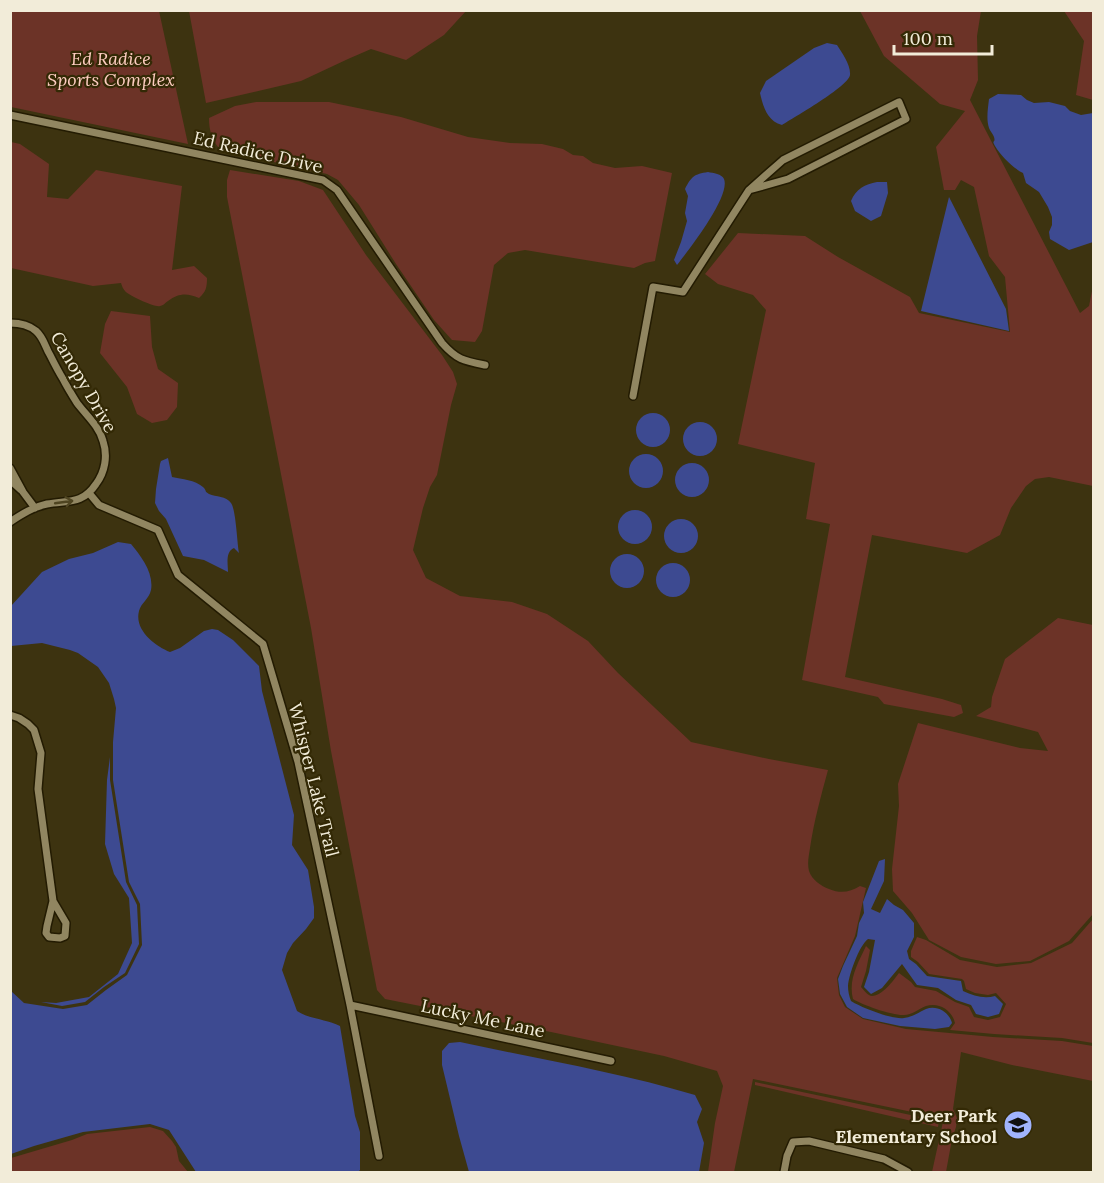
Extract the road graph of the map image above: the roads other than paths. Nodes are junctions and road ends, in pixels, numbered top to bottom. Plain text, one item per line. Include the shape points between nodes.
1 (10, 114) edge
2 (749, 190) junction
3 (10, 323) edge
4 (485, 365) dead end
5 (633, 396) dead end
6 (10, 468) edge
7 (10, 480) edge
8 (23, 492) junction
9 (89, 493) junction
10 (35, 508) junction
11 (10, 522) edge
12 (10, 715) edge
13 (53, 902) junction
14 (350, 1005) junction
15 (611, 1061) dead end
16 (379, 1156) dead end
17 (784, 1173) edge
18 (908, 1173) edge

1 - 4 street, Ed Radice Drive via 323,180 337,190 442,343 456,357
2 - 2 street via 788,179 906,118 899,102 783,160
2 - 5 street via 683,292 653,287
3 - 9 street, Canopy Drive via 30,327 43,339 63,381 104,441 104,471
6 - 8 street
7 - 8 street
8 - 10 street
10 -> 9 street via 67,503
9 - 14 street, Whisper Lake Trail via 99,505 158,530 178,575 263,644 298,762
10 - 11 street
12 - 13 street via 34,730 41,753 38,789
13 - 13 street via 66,923 60,938 46,933
14 - 15 street, Lucky Me Lane
14 - 16 street, Whisper Lake Trail
17 - 18 street via 793,1142 809,1141 884,1159

